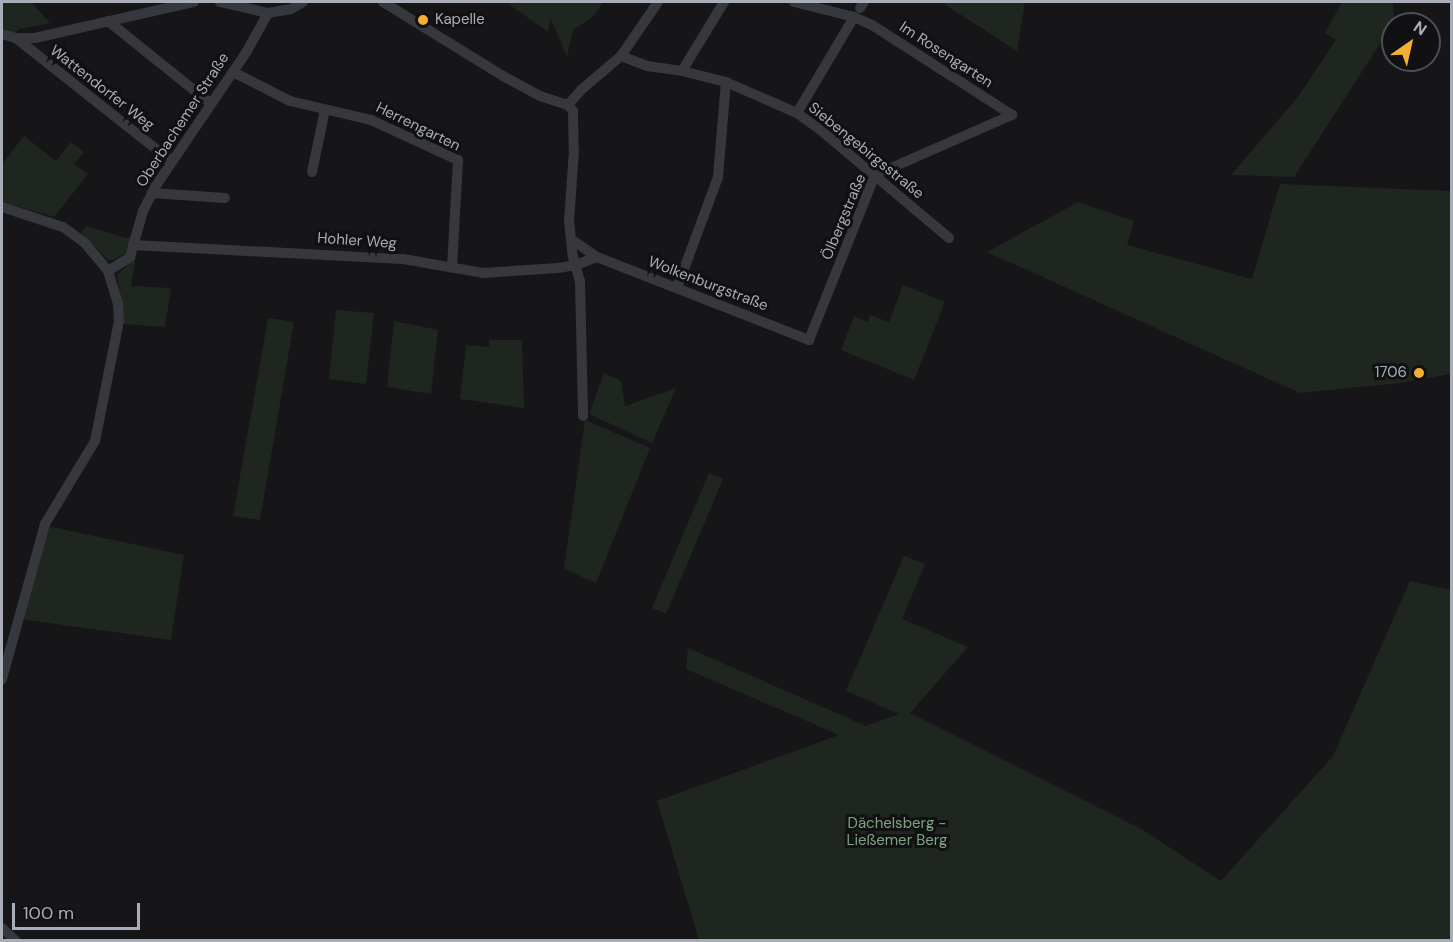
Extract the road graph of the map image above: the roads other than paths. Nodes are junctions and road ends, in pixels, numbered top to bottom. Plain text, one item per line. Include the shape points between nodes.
1 (194, 2) edge
2 (220, 2) edge
3 (303, 2) edge
4 (383, 2) edge
5 (658, 2) edge
6 (724, 2) edge
7 (794, 2) edge
8 (859, 9) edge
9 (268, 13) junction
10 (108, 21) junction
11 (2, 34) edge
12 (16, 38) junction
13 (621, 56) junction
14 (682, 70) junction
15 (233, 72) junction
16 (726, 82) junction
17 (210, 103) junction
18 (568, 105) junction
19 (325, 110) junction
20 (797, 113) junction
21 (1012, 115) joint
22 (171, 161) junction
23 (312, 172) dead end
24 (875, 176) junction
25 (152, 193) junction
26 (225, 198) dead end
27 (2, 207) edge
28 (949, 238) dead end
29 (571, 239) junction
30 (133, 244) junction
31 (597, 257) junction
32 (576, 265) junction
33 (452, 268) junction
34 (108, 271) junction
35 (677, 288) junction
36 (809, 340) joint
37 (583, 416) dead end
38 (2, 679) edge
39 (2, 928) edge
40 (15, 940) edge

1 - 10 street
2 - 9 street
3 - 9 street via 291,9
4 - 18 street via 503,76 540,96
5 - 13 street
6 - 14 street
7 - 8 street, Im Rosengarten
8 - 20 street
8 - 21 street, Im Rosengarten via 880,31
9 - 15 street, Oberbachemer Straße
10 - 12 street via 35,38
10 - 17 street
11 - 12 street
12 - 22 street, Wattendorfer Weg
13 - 14 street, Siebengebirgsstraße via 647,66
13 - 18 street
14 - 16 street, Siebengebirgsstraße
15 - 17 street, Oberbachemer Straße
15 - 19 street, Herrengarten via 290,101
16 - 20 street, Siebengebirgsstraße
16 - 35 street via 718,177
17 - 22 street, Oberbachemer Straße
18 - 29 street via 575,123
19 - 23 street
19 - 33 street, Herrengarten via 371,120 458,160
20 - 24 street, Siebengebirgsstraße
21 - 24 street, Ölbergstraße
22 - 25 street, Oberbachemer Straße
24 - 28 street, Siebengebirgsstraße
24 - 36 street, Ölbergstraße
25 - 26 street
25 - 30 street, Oberbachemer Straße
27 - 34 street via 74,234 92,249
29 - 31 street, Wolkenburgstraße
29 - 32 street
30 - 33 street, Hohler Weg via 403,259
30 - 34 street, Oberbachemer Straße via 129,257
31 - 32 street
31 - 35 street, Wolkenburgstraße
32 - 33 street, Hohler Weg via 493,273
32 - 37 street via 580,281
34 - 38 street via 119,321 96,441 45,524
35 - 36 street, Wolkenburgstraße
39 - 40 street

